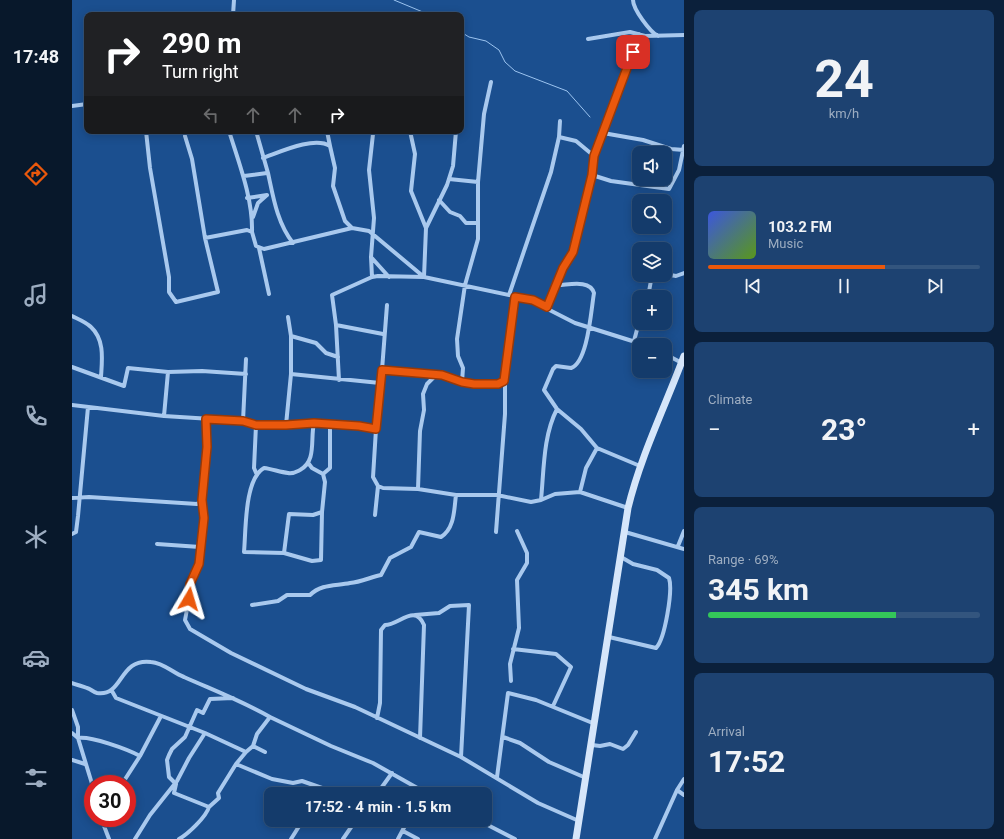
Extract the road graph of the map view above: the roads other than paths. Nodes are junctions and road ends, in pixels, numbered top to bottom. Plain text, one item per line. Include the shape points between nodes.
1 (234, 0) edge
2 (633, 0) edge
3 (233, 12) edge
4 (639, 34) junction
5 (658, 36) junction
6 (684, 36) edge
7 (588, 39) dead end
8 (491, 82) dead end
9 (84, 104) edge
10 (72, 106) edge
11 (560, 121) dead end
12 (603, 133) junction
13 (146, 134) edge
14 (230, 134) edge
15 (257, 134) edge
16 (328, 134) edge
17 (373, 134) edge
18 (411, 134) edge
19 (456, 134) edge
20 (185, 136) dead end
21 (559, 137) junction
22 (330, 146) junction
23 (684, 149) edge
24 (594, 156) junction
25 (263, 158) junction
26 (679, 170) junction
27 (684, 170) edge
28 (268, 173) junction
29 (592, 175) junction
30 (244, 176) junction
31 (449, 179) junction
32 (478, 182) junction
33 (269, 196) junction
34 (247, 198) junction
35 (439, 200) junction
36 (252, 217) junction
37 (478, 224) junction
38 (352, 228) junction
39 (426, 228) junction
40 (371, 230) junction
41 (252, 232) junction
42 (373, 235) junction
43 (288, 237) junction
44 (205, 238) junction
45 (293, 242) junction
46 (287, 244) junction
47 (259, 248) junction
48 (371, 257) junction
49 (684, 274) edge
50 (672, 275) edge
51 (372, 277) junction
52 (390, 277) junction
53 (424, 277) junction
54 (558, 284) junction
55 (465, 285) junction
56 (269, 294) dead end
57 (509, 295) junction
58 (515, 297) junction
59 (387, 305) dead end
60 (547, 307) junction
61 (72, 316) edge
62 (288, 317) dead end
63 (336, 325) junction
64 (589, 326) junction
65 (383, 334) junction
66 (291, 336) junction
67 (632, 340) edge
68 (672, 356) edge
69 (338, 357) junction
70 (246, 358) dead end
71 (683, 360) edge
72 (72, 367) edge
73 (382, 370) junction
74 (168, 372) junction
75 (246, 374) junction
76 (290, 374) junction
77 (436, 375) junction
78 (101, 377) junction
79 (339, 380) junction
80 (504, 381) junction
81 (462, 382) junction
82 (380, 383) junction
83 (72, 405) edge
84 (88, 407) junction
85 (557, 409) junction
86 (164, 416) junction
87 (206, 419) junction
88 (243, 421) junction
89 (314, 423) junction
90 (330, 424) junction
91 (256, 425) junction
92 (286, 425) junction
93 (376, 429) junction
94 (596, 448) junction
95 (309, 464) junction
96 (640, 466) junction
97 (323, 474) junction
98 (257, 475) junction
99 (378, 486) junction
100 (418, 489) junction
101 (580, 492) junction
102 (456, 495) junction
103 (497, 495) junction
104 (79, 497) junction
105 (72, 498) edge
106 (202, 500) junction
107 (541, 500) junction
108 (628, 508) junction
109 (322, 512) junction
110 (375, 516) dead end
111 (517, 531) dead end
112 (684, 531) edge
113 (496, 532) dead end
114 (625, 532) junction
115 (72, 534) edge
116 (157, 544) dead end
117 (678, 546) junction
118 (200, 547) junction
119 (684, 549) edge
120 (284, 554) junction
121 (621, 557) junction
122 (252, 605) dead end
123 (415, 616) junction
124 (609, 637) junction
125 (513, 649) junction
126 (511, 681) dead end
127 (72, 684) edge
128 (112, 691) junction
129 (234, 698) junction
130 (553, 706) junction
131 (72, 710) edge
132 (161, 716) junction
133 (270, 717) junction
134 (377, 718) junction
135 (595, 724) junction
136 (189, 728) junction
137 (636, 732) dead end
138 (72, 733) edge
139 (205, 733) junction
140 (503, 737) junction
141 (78, 738) junction
142 (420, 738) junction
143 (592, 745) junction
144 (253, 746) junction
145 (246, 752) junction
146 (265, 752) dead end
147 (140, 756) junction
148 (460, 757) junction
149 (72, 760) edge
150 (84, 764) junction
151 (236, 764) junction
152 (392, 773) junction
153 (88, 775) edge
154 (128, 775) edge
155 (497, 777) junction
156 (586, 778) junction
157 (684, 779) edge
158 (176, 784) junction
159 (319, 787) edge
160 (382, 787) edge
161 (415, 787) edge
162 (677, 790) junction
163 (684, 795) edge
164 (209, 808) junction
165 (579, 821) junction
166 (104, 827) edge
167 (299, 827) edge
168 (351, 827) edge
169 (405, 827) edge
170 (492, 827) edge
171 (403, 831) junction
172 (109, 839) edge
173 (135, 839) edge
174 (179, 839) edge
175 (291, 839) edge
176 (343, 839) edge
177 (398, 839) edge
178 (418, 839) edge
179 (515, 839) edge
180 (576, 839) edge
181 (655, 839) edge

1 - 3 street
2 - 5 street via 640,16
4 - 5 street
4 - 7 street via 630,32
4 - 12 street
5 - 6 street
8 - 32 street via 484,114
9 - 10 street
11 - 21 street
12 - 23 street via 643,140 671,149
12 - 24 street
13 - 44 street via 169,277 169,292 176,302 218,292
14 - 30 street
15 - 25 street
16 - 22 street
17 - 40 street via 369,170 373,205
18 - 39 street via 415,154 411,191
19 - 31 street via 453,166
20 - 44 street via 192,159
21 - 24 street via 576,141
21 - 57 street via 551,172
22 - 25 street via 325,143 298,145
22 - 38 street via 335,168 333,186 345,221
23 - 26 street
24 - 29 street
25 - 28 street
26 - 27 street
26 - 29 street via 668,189 611,181
28 - 30 street
28 - 33 street
29 - 54 street via 573,252 563,268
30 - 34 street
31 - 32 street
31 - 35 street
32 - 37 street
33 - 34 street
33 - 36 street via 258,203
33 - 43 street
34 - 36 street
35 - 37 street via 450,212 460,216 466,223
35 - 39 street
36 - 41 street
37 - 55 street via 478,239
38 - 40 street
38 - 45 street
39 - 53 street
40 - 42 street
41 - 44 street via 247,230
41 - 47 street via 254,242
42 - 48 street
42 - 53 street
43 - 45 street
43 - 46 street
45 - 46 street
46 - 47 street
47 - 56 street
48 - 51 street
48 - 52 street
49 - 50 street
51 - 52 street
51 - 63 street via 332,296
52 - 53 street
53 - 55 street
54 - 60 street
54 - 64 street via 575,283 594,290
55 - 57 street
55 - 81 street via 458,339 458,356 463,368
57 - 58 street
58 - 60 street via 533,300
58 - 80 street
59 - 65 street
60 - 64 street via 575,323
61 - 78 street via 91,326 96,334 102,349
62 - 66 street
63 - 65 street
63 - 69 street
64 - 67 street
64 - 85 street via 585,347 577,364 570,368 556,366 545,388 545,394
65 - 73 street
66 - 69 street via 316,343 326,353
66 - 76 street
68 - 71 street
69 - 79 street
70 - 75 street
71 - 96 main road
72 - 78 street
73 - 77 street
73 - 82 street
74 - 75 street
74 - 78 street via 128,368 124,386
74 - 86 street
75 - 88 street
76 - 79 street
76 - 92 street
77 - 81 street
77 - 100 street via 427,384 423,394
79 - 82 street
80 - 81 street via 492,384
80 - 103 street via 505,414
82 - 93 street
83 - 84 street
84 - 86 street
84 - 104 street
85 - 94 street via 582,429
85 - 107 street via 547,434
86 - 87 street
87 - 88 street
87 - 106 street via 207,447
88 - 91 street
89 - 90 street
89 - 92 street
89 - 95 street
90 - 93 street
90 - 97 street via 330,468
91 - 92 street
91 - 98 street via 254,468
93 - 99 street via 373,477
94 - 96 street
94 - 101 street via 586,468
95 - 97 street
95 - 98 street via 294,473 264,468
96 - 108 main road
97 - 109 street via 325,482
98 - 120 street via 250,490 244,552
99 - 100 street
99 - 110 street
100 - 102 street
101 - 107 street via 555,494
101 - 108 street
102 - 103 street
102 - 122 street via 449,532 441,537 419,532 411,547 390,558 380,575 351,583 323,586 310,596 287,595 278,601
103 - 107 street via 521,501
103 - 113 street via 499,507
104 - 105 street
104 - 106 street via 196,504
104 - 115 street via 76,532
106 - 118 street via 204,518
108 - 114 main road
109 - 120 street via 313,515 289,514
109 - 120 street via 321,560 312,561
111 - 125 street via 527,553 527,562 517,580 519,628
112 - 117 street
114 - 117 street
114 - 121 main road
116 - 118 street
117 - 119 street
118 - 134 street via 199,564 190,584 184,620 190,629 230,652 306,689 355,706
121 - 124 main road
121 - 124 street via 633,564 658,570 669,578 669,606 666,612 665,631 656,648
123 - 134 street via 410,615 385,625 381,630 380,703
123 - 142 street via 424,625
123 - 148 street via 439,613 450,606 470,605
124 - 135 main road
125 - 126 street via 510,664
125 - 130 street via 556,654 571,667
127 - 128 street via 98,693
128 - 129 street via 125,671 135,663 151,662
128 - 132 street via 116,698
129 - 133 street
129 - 136 street via 210,699 203,713 196,710
130 - 135 street
130 - 140 street via 508,693
131 - 141 street via 78,727
132 - 136 street
132 - 147 street
133 - 144 street via 257,734
133 - 152 street
134 - 142 street
135 - 143 main road
136 - 139 street
136 - 158 street via 185,737 172,748 167,760 169,778
137 - 143 street via 623,749 610,744
138 - 141 street
139 - 145 street
139 - 158 street
140 - 155 street
140 - 156 street via 520,743 549,762
141 - 147 street via 91,738
141 - 150 street
142 - 148 street
143 - 156 main road
144 - 145 street
144 - 146 street
145 - 151 street
147 - 154 street
148 - 155 street
149 - 150 street
150 - 153 street
151 - 159 street via 272,778 293,783 302,781
151 - 164 street via 218,793 219,798
152 - 160 street
152 - 161 street
155 - 165 street via 538,803
156 - 165 main road
157 - 162 street
158 - 164 street via 174,793
158 - 173 street via 150,815
162 - 163 street
162 - 181 street
164 - 174 street via 189,833
165 - 180 main road
166 - 172 street
167 - 175 street
168 - 176 street
169 - 171 street
170 - 179 street
171 - 177 street
171 - 178 street

